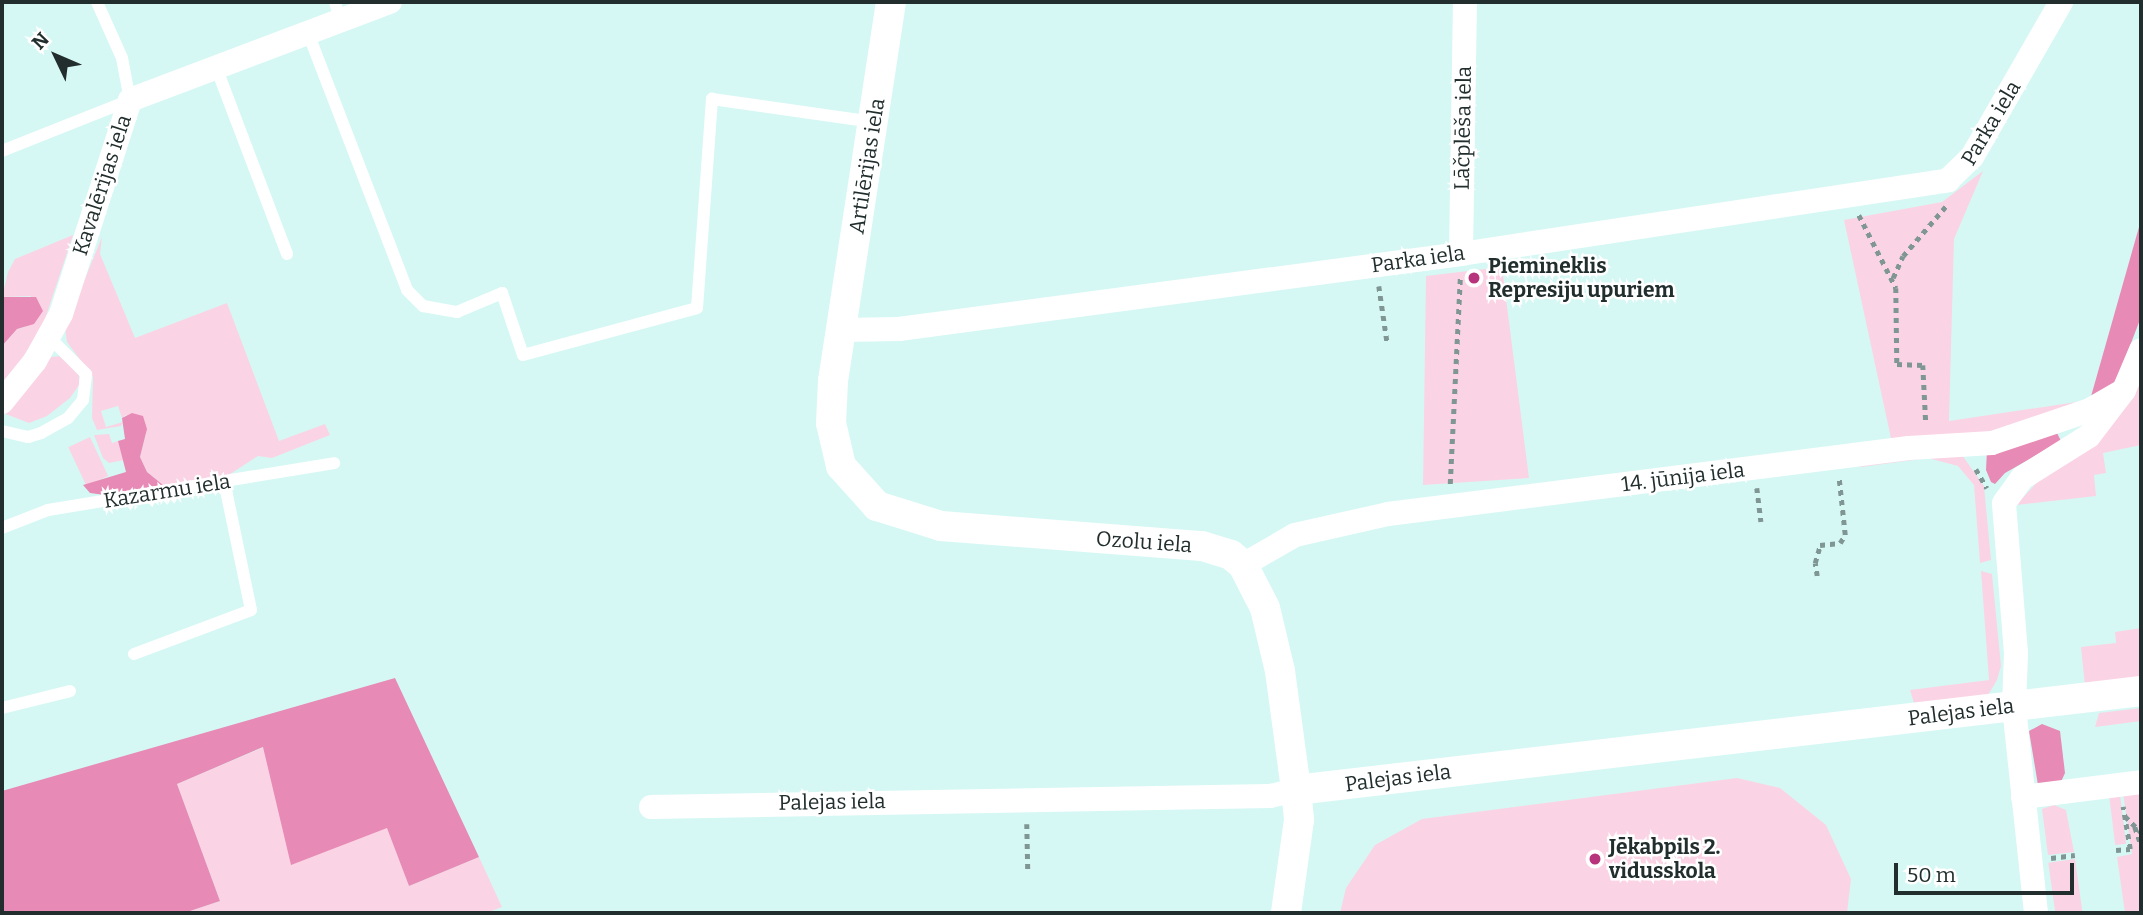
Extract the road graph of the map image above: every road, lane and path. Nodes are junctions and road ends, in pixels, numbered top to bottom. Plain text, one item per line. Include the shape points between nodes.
1 (97, 2) edge
2 (390, 2) edge
3 (891, 2) edge
4 (1465, 2) edge
5 (2061, 2) edge
6 (337, 11) edge
7 (308, 33) junction
8 (216, 67) junction
9 (130, 100) junction
10 (874, 122) junction
11 (2, 151) edge
12 (1851, 197) junction
13 (1946, 206) dead end
14 (287, 254) dead end
15 (1461, 254) junction
16 (1376, 265) junction
17 (1893, 279) junction
18 (842, 330) junction
19 (50, 338) junction
20 (1387, 341) dead end
21 (2141, 350) edge
22 (2123, 390) junction
23 (2, 402) edge
24 (1926, 425) dead end
25 (2, 430) edge
26 (1836, 457) junction
27 (334, 463) dead end
28 (1754, 468) junction
29 (224, 481) junction
30 (1449, 507) junction
31 (1761, 522) dead end
32 (2, 527) edge
33 (1243, 565) junction
34 (1817, 576) dead end
35 (134, 654) dead end
36 (70, 691) dead end
37 (2141, 691) edge
38 (2014, 706) junction
39 (2, 708) edge
40 (2131, 784) edge
41 (1296, 790) junction
42 (2023, 797) junction
43 (1029, 799) junction
44 (651, 807) dead end
45 (2125, 816) junction
46 (2133, 823) junction
47 (2141, 832) edge
48 (2141, 844) edge
49 (2116, 850) dead end
50 (2075, 855) dead end
51 (2045, 859) dead end
52 (1028, 872) dead end
53 (1286, 913) edge
54 (2036, 913) edge

1 - 9 lane via 122,58
2 - 6 street, Kavalērijas iela
3 - 10 street, Artilērijas iela
4 - 15 street, Lāčplēša iela
5 - 12 street, Parka iela via 1961,172 1938,183
6 - 7 street, Kavalērijas iela
7 - 8 street, Kavalērijas iela
7 - 10 lane via 407,290 423,306 457,312 502,293 523,355 697,308 712,99
8 - 9 street, Kavalērijas iela
8 - 14 lane
9 - 11 lane
9 - 19 street, Kavalērijas iela
10 - 18 street, Artilērijas iela
12 - 15 street, Parka iela
12 - 17 path
13 - 17 path via 1903,256
15 - 16 street, Parka iela
15 - 30 path
16 - 18 street, Parka iela via 899,328
16 - 20 path
17 - 24 path via 1897,364 1923,365
18 - 33 street, Ozolu iela via 833,381 835,448 850,481 877,506 941,526 1202,546 1231,555
19 - 23 street, Kavalērijas iela
19 - 25 lane via 86,374 83,400 68,418 41,433 20,436
21 - 22 street
22 - 26 street, 14. jūnija iela via 2090,410 1992,443
22 - 38 street via 2089,436 2022,478 2004,503 2016,653
26 - 28 street, 14. jūnija iela
26 - 34 path via 1845,535 1840,543 1820,545
27 - 29 lane, Kazarmu iela
28 - 30 street, 14. jūnija iela
28 - 31 path
29 - 32 lane, Kazarmu iela via 48,510
29 - 35 lane via 251,610
30 - 33 street, 14. jūnija iela via 1315,529 1275,543
33 - 41 street via 1265,608 1280,671
36 - 39 lane
37 - 38 street, Palejas iela
38 - 41 street, Palejas iela
38 - 42 street
40 - 42 street
40 - 45 path
41 - 43 street, Palejas iela via 1270,796
41 - 53 street via 1299,820
42 - 54 street
43 - 44 street, Palejas iela
43 - 52 path
45 - 46 path
45 - 49 path via 2130,849
46 - 47 path
46 - 48 path
50 - 51 path

